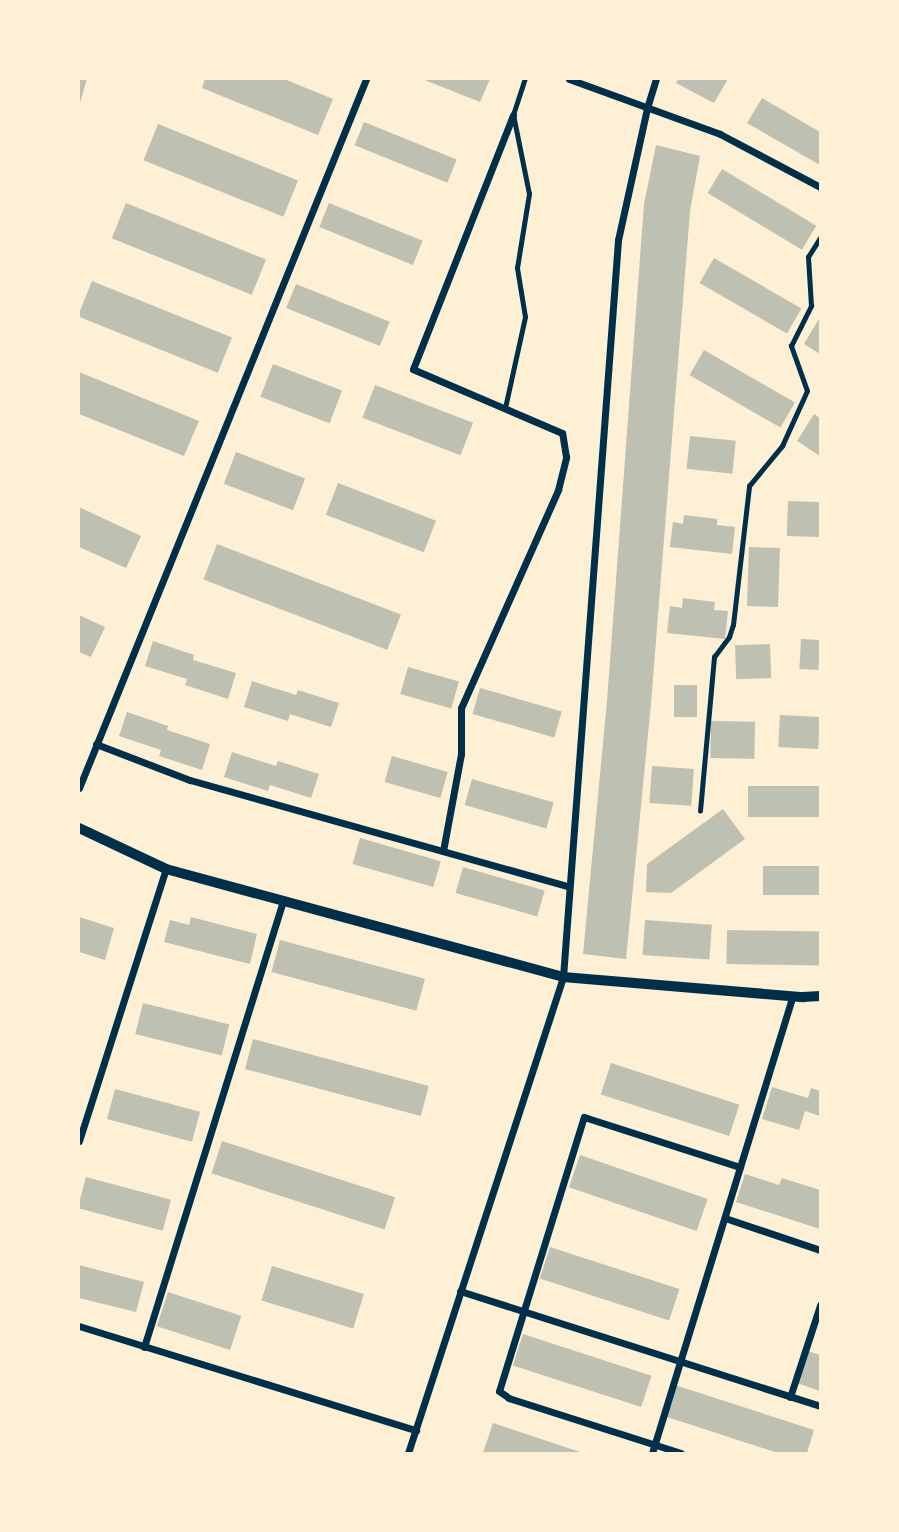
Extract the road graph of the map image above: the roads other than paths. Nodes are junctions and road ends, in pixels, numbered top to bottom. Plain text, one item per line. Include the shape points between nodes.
1 (366, 79) edge
2 (525, 79) edge
3 (569, 79) edge
4 (656, 79) edge
5 (647, 108) junction
6 (513, 115) junction
7 (820, 187) edge
8 (820, 238) edge
9 (505, 408) junction
10 (96, 744) junction
11 (79, 788) edge
12 (700, 811) dead end
13 (79, 828) edge
14 (443, 850) junction
15 (166, 869) junction
16 (568, 887) junction
17 (283, 900) junction
18 (563, 977) junction
19 (793, 996) junction
20 (820, 996) edge
21 (79, 1141) edge
22 (740, 1167) junction
23 (725, 1218) junction
24 (820, 1250) edge
25 (460, 1292) junction
26 (820, 1305) edge
27 (524, 1311) junction
28 (79, 1326) edge
29 (144, 1346) junction
30 (680, 1362) junction
31 (790, 1397) junction
32 (820, 1406) edge
33 (416, 1430) junction
34 (653, 1449) edge
35 (408, 1453) edge
36 (681, 1453) edge

1 - 10 street
2 - 6 lane
3 - 5 street
4 - 5 street
5 - 7 street via 720,134
5 - 16 street via 618,240
6 - 9 lane via 529,194 517,268 525,317
6 - 9 street via 413,369
8 - 12 lane via 808,257 811,306 791,346 807,391 782,446 749,486 733,625 714,657
9 - 14 street via 562,433 566,457 558,490 461,708 461,754
10 - 11 street
10 - 14 street via 190,780
13 - 15 street
14 - 16 street
15 - 17 street
15 - 21 street
16 - 18 street
17 - 18 street
17 - 29 street
18 - 19 street
18 - 25 street
19 - 20 street
19 - 22 street
22 - 23 street
22 - 27 street via 584,1116
23 - 24 street
23 - 30 street
25 - 27 street
25 - 33 street
26 - 31 street
27 - 30 street
27 - 34 street via 499,1391
28 - 29 street
29 - 33 street
30 - 31 street
30 - 34 street
31 - 32 street
33 - 35 street
34 - 36 street

